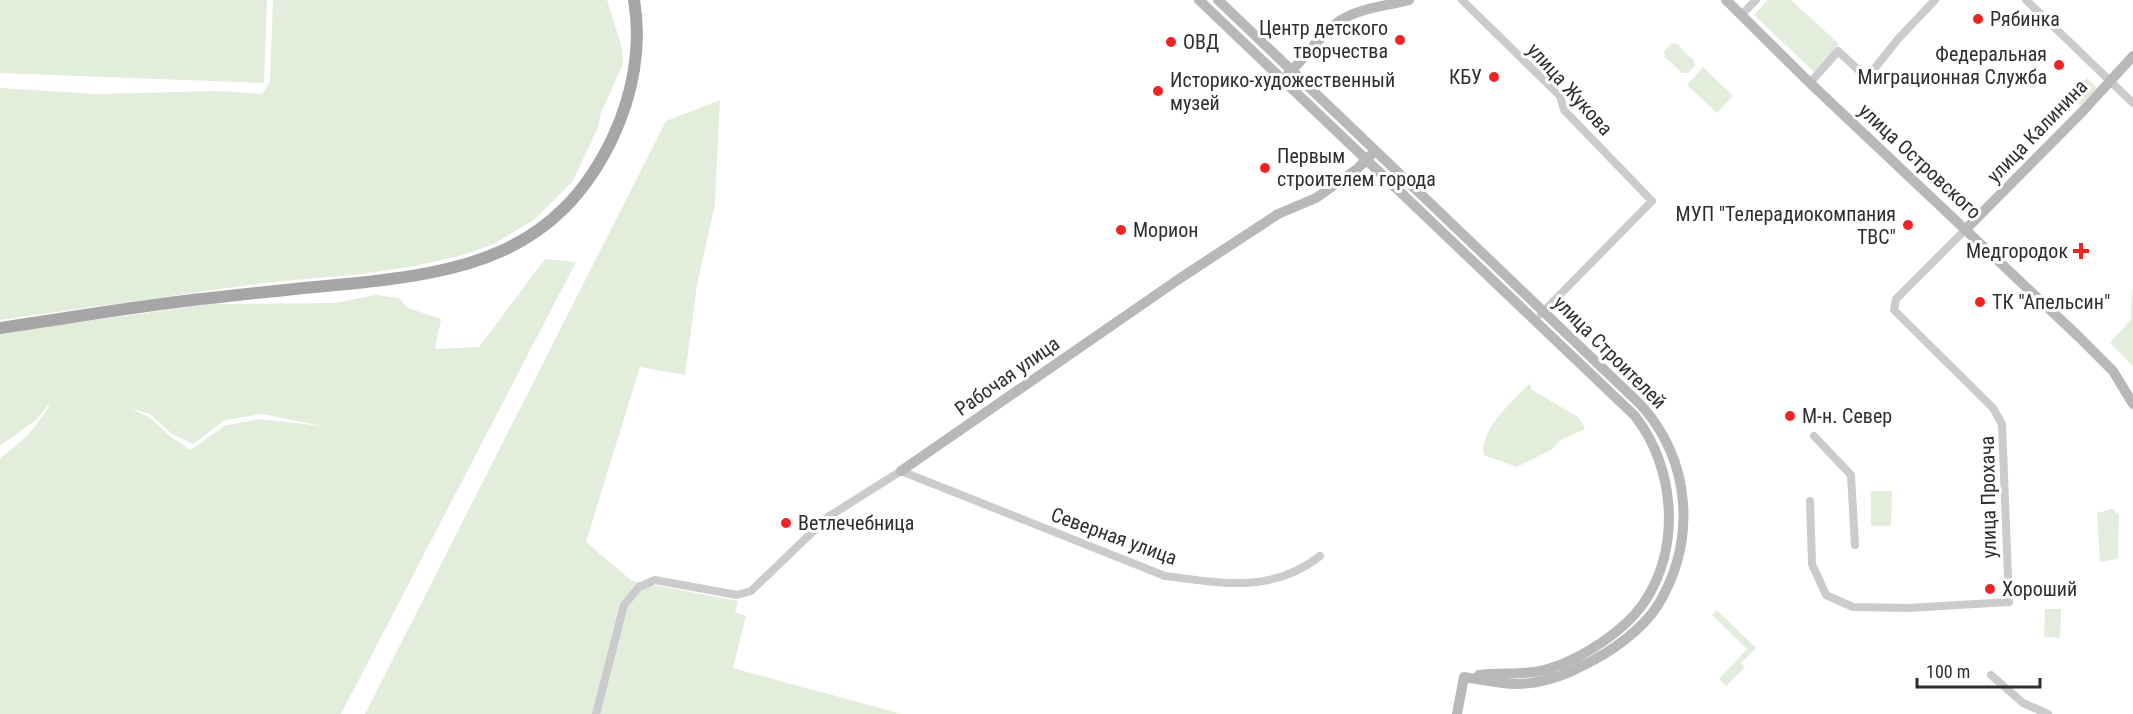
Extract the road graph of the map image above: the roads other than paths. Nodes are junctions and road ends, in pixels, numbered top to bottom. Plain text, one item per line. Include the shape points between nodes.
1 (634, 0) edge
2 (1199, 0) edge
3 (1218, 0) edge
4 (1409, 0) edge
5 (1462, 0) edge
6 (1726, 0) edge
7 (1756, 0) edge
8 (1935, 0) edge
9 (2026, 0) edge
10 (1742, 15) junction
11 (2133, 57) edge
12 (1292, 71) junction
13 (1283, 80) junction
14 (2110, 81) junction
15 (1810, 83) junction
16 (2133, 103) edge
17 (1375, 150) junction
18 (1366, 159) junction
19 (1966, 229) junction
20 (1544, 311) junction
21 (1536, 321) junction
22 (0, 328) edge
23 (2133, 404) edge
24 (1814, 436) dead end
25 (901, 471) junction
26 (1810, 501) dead end
27 (1855, 545) dead end
28 (1320, 556) dead end
29 (1619, 630) junction
30 (1625, 641) junction
31 (1991, 675) dead end
32 (1464, 677) junction
33 (596, 714) edge
34 (1457, 714) edge
35 (2048, 714) edge

1 - 22 main road via 637,33 633,78 601,160 585,186 565,207 506,249 477,262 395,279 201,299
2 - 13 street, улица Строителей
3 - 12 street, улица Строителей
4 - 12 street via 1342,20
5 - 20 street, улица Жукова via 1560,96 1564,110 1652,201
6 - 10 street, улица Островского
7 - 10 street
8 - 15 street via 1867,78 1838,51
9 - 14 street
10 - 15 street, улица Островского
11 - 14 street, улица Калинина
12 - 13 street
12 - 17 street, улица Строителей
13 - 18 street, улица Строителей
14 - 16 street
14 - 19 street, улица Калинина
15 - 19 street, улица Островского
17 - 18 street, Рабочая улица
17 - 20 street, улица Строителей
18 - 21 street, улица Строителей
18 - 25 street, Рабочая улица via 1316,198 1278,214 1179,279
19 - 23 street, улица Островского via 2113,371
19 - 26 street, улица Прохача via 1896,298 1894,310 1993,408 2002,424 2008,602 1853,607 1826,595 1812,564
20 - 21 street
20 - 30 street, улица Строителей via 1652,417 1679,471 1683,525 1673,571 1657,607
21 - 29 street, улица Строителей via 1635,416 1647,431 1662,465 1669,504 1666,548 1651,592
24 - 27 street via 1851,475
25 - 28 street, Северная улица via 1165,576 1254,584 1306,567
25 - 33 street, Рабочая улица via 828,517 751,591 737,595 655,580 639,586 624,605
29 - 30 street
29 - 32 street, улица Строителей via 1553,668 1531,674
30 - 32 street, улица Строителей via 1574,670 1536,683 1509,684
31 - 35 street via 2023,703
32 - 34 street

